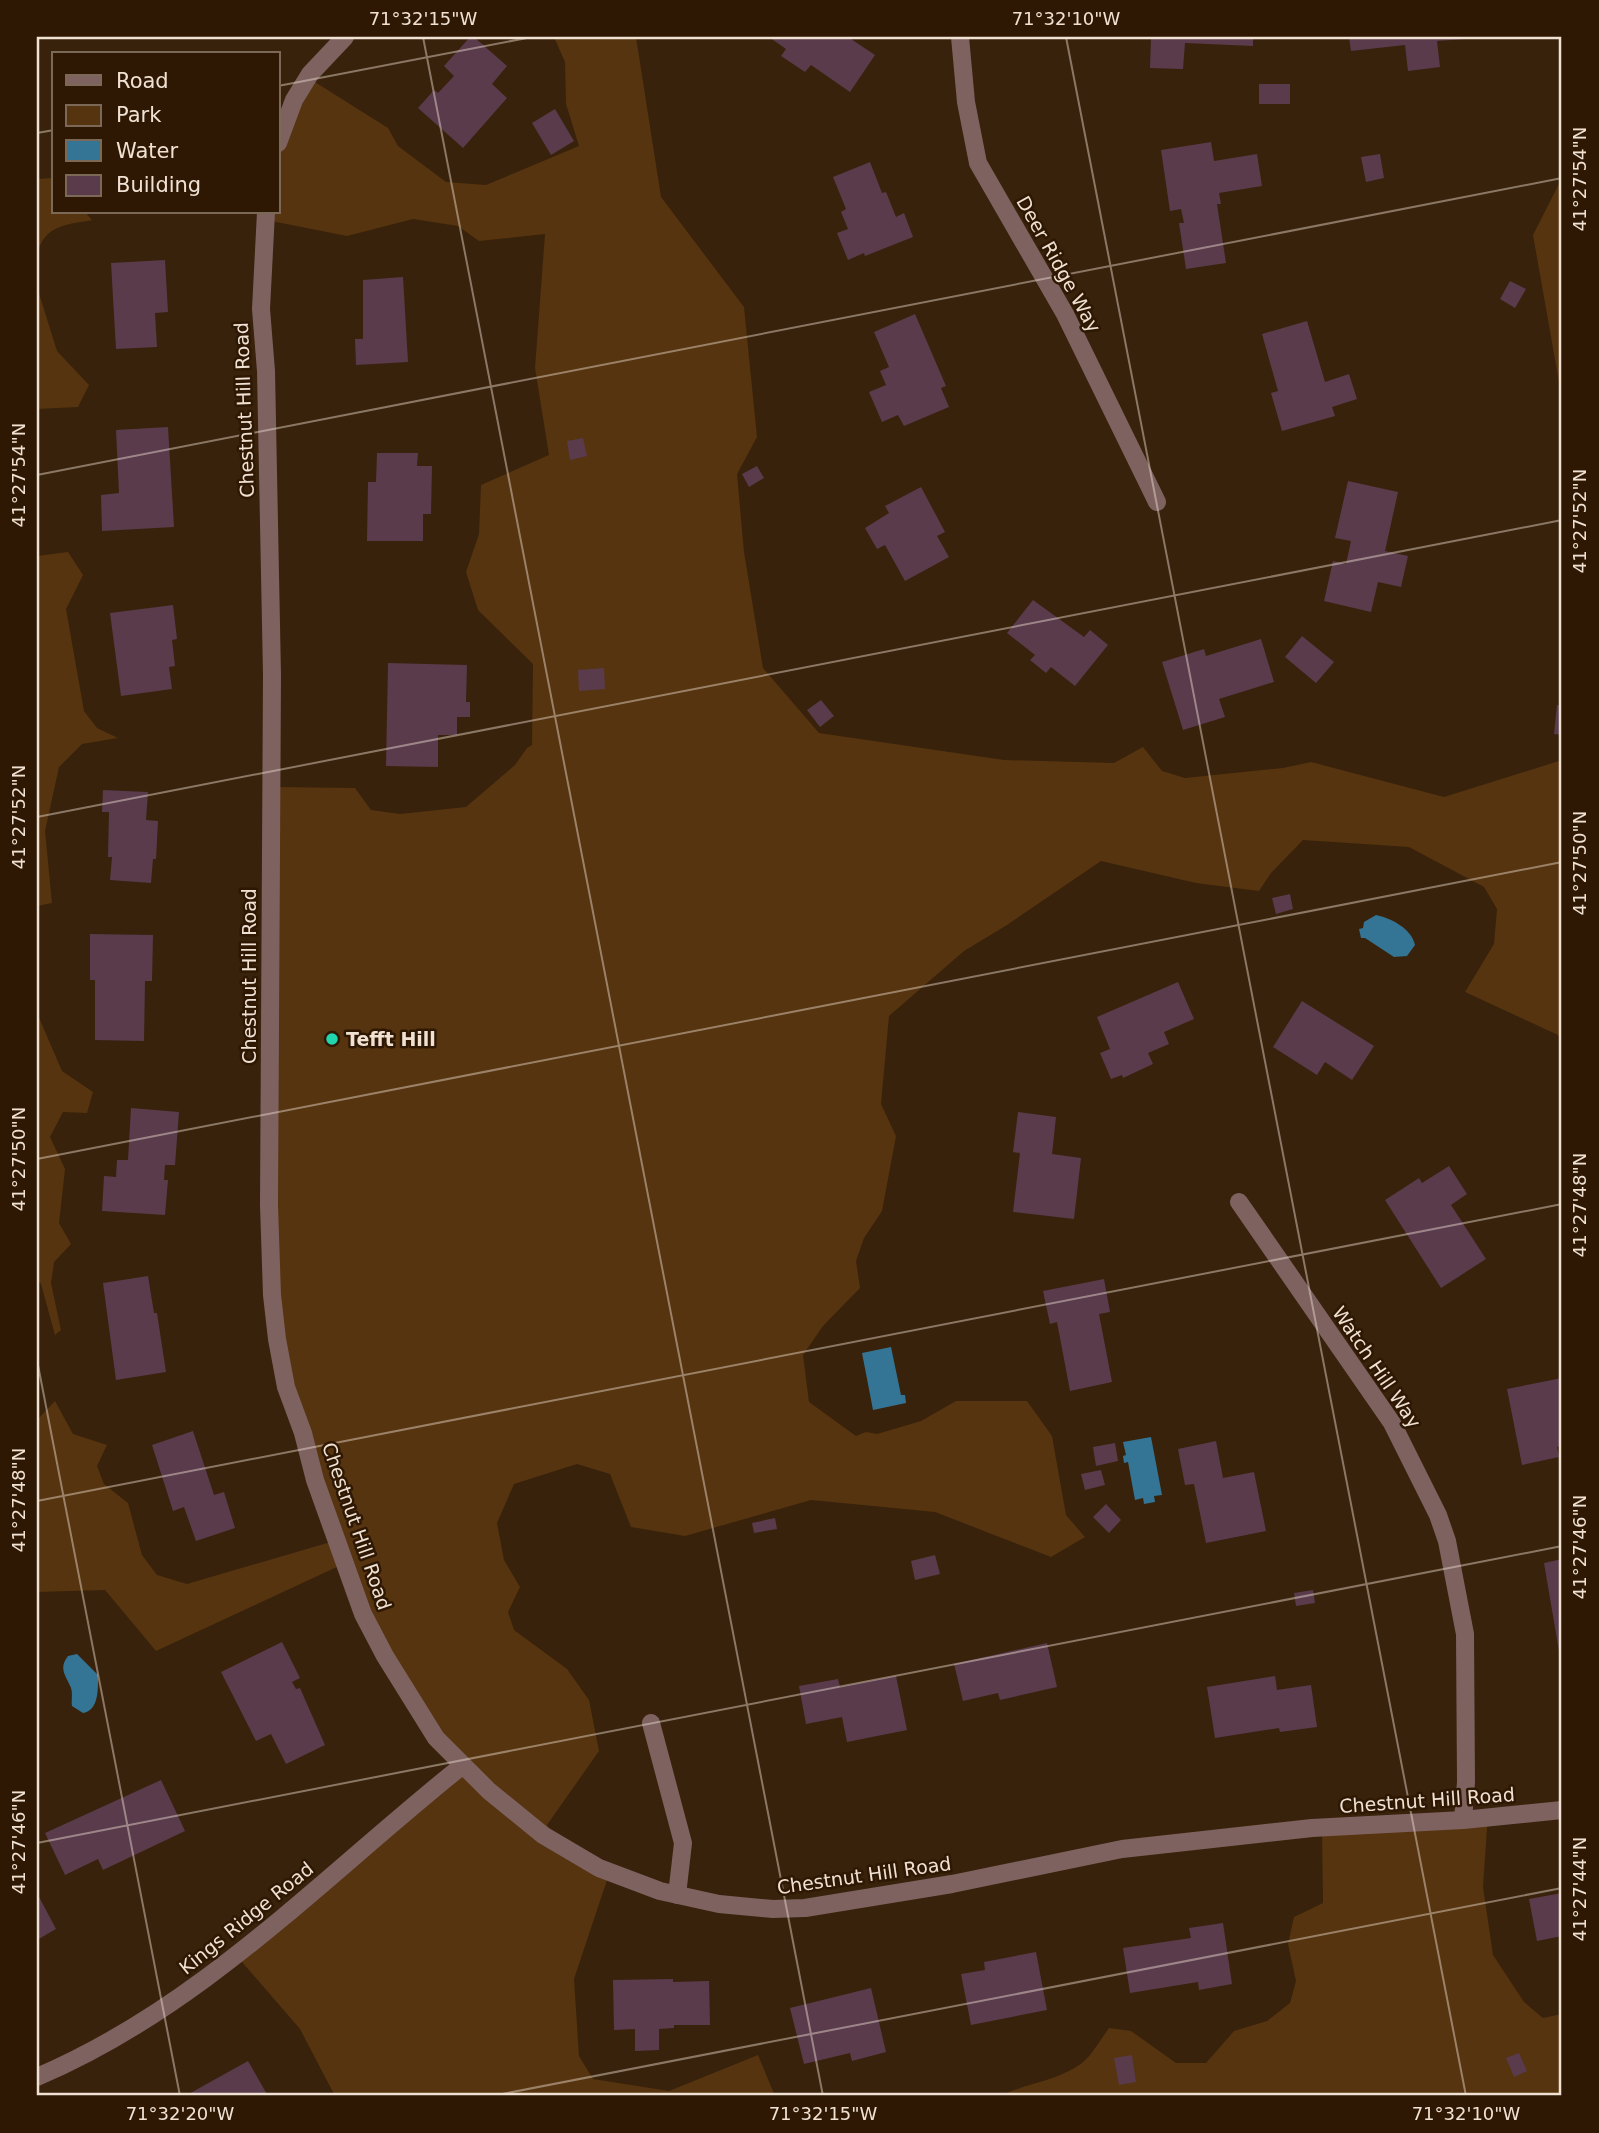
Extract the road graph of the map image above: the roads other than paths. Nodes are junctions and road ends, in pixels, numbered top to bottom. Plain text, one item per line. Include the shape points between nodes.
1 (345, 37) edge
2 (960, 37) edge
3 (280, 138) edge
4 (266, 214) edge
5 (1157, 502) dead end
6 (1239, 1202) dead end
7 (651, 1723) dead end
8 (463, 1765) junction
9 (1562, 1810) edge
10 (1462, 1820) junction
11 (677, 1895) junction
12 (37, 2077) edge

1 - 3 street via 310,74
2 - 5 street, Deer Ridge Way via 978,163 1065,314
4 - 8 street, Chestnut Hill Road via 261,309 272,676 269,1205 277,1339 286,1387 363,1614 436,1738
6 - 10 street, Watch Hill Way via 1392,1423 1438,1515 1465,1634
7 - 11 street via 683,1843
8 - 11 street, Chestnut Hill Road via 543,1835 599,1868
8 - 12 street, Kings Ridge Road via 210,1977 82,2058
9 - 10 street, Chestnut Hill Road
10 - 11 street, Chestnut Hill Road via 1312,1828 1122,1849 805,1908 719,1904

